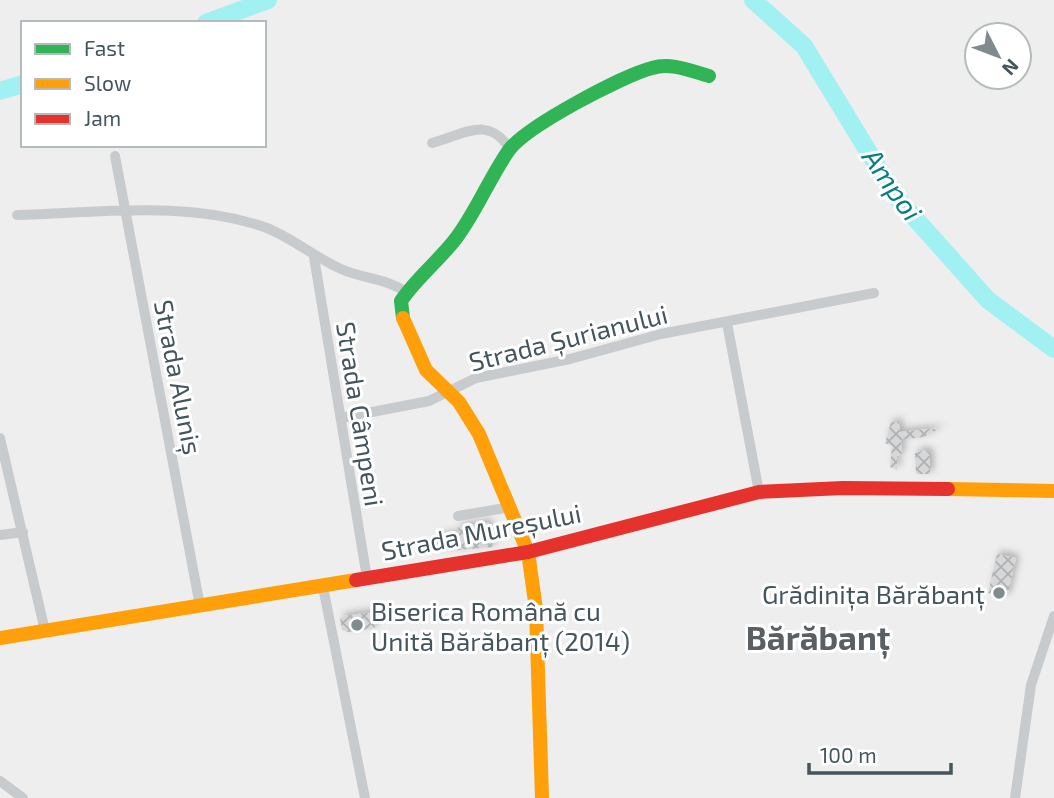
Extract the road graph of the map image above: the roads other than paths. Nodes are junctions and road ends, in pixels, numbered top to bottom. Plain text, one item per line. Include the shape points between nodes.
1 (709, 76) dead end
2 (432, 143) dead end
3 (510, 149) junction
4 (115, 156) dead end
5 (126, 212) junction
6 (18, 215) dead end
7 (314, 257) junction
8 (406, 292) junction
9 (874, 293) dead end
10 (727, 323) junction
11 (450, 392) junction
12 (341, 418) junction
13 (0, 438) edge
14 (1054, 491) edge
15 (759, 492) junction
16 (511, 507) junction
17 (458, 516) dead end
18 (23, 532) junction
19 (0, 535) edge
20 (528, 552) junction
21 (367, 578) junction
22 (324, 587) junction
23 (200, 606) junction
24 (1054, 616) edge
25 (45, 631) junction
26 (0, 638) edge
27 (0, 781) edge
28 (1018, 797) edge
29 (23, 798) edge
30 (365, 798) edge
31 (542, 798) edge

1 - 3 street via 673,66 637,72 540,124
2 - 3 street via 485,128 497,133
3 - 8 street via 455,240
4 - 5 street, Strada Aluniș
5 - 6 street
5 - 7 street via 214,215 270,229
5 - 23 street, Strada Aluniș
7 - 8 street
7 - 12 street, Strada Câmpeni
8 - 11 street via 401,314 413,346 433,380
9 - 10 street, Strada Șurianului
10 - 11 street, Strada Șurianului via 476,378
10 - 15 street
11 - 12 street, Strada Șurianului via 429,401
11 - 16 street via 479,434
12 - 21 street, Strada Câmpeni
13 - 18 street
14 - 15 street, Strada Mureșului via 843,488
15 - 20 street, Strada Mureșului
16 - 17 street
16 - 20 street
18 - 19 street
18 - 25 street
20 - 21 street, Strada Mureșului
20 - 31 street via 536,609
21 - 22 street, Strada Mureșului
22 - 23 street, Strada Mureșului
22 - 30 street
23 - 25 street, Strada Mureșului
24 - 28 street via 1031,685
25 - 26 street, Strada Mureșului
27 - 29 street

